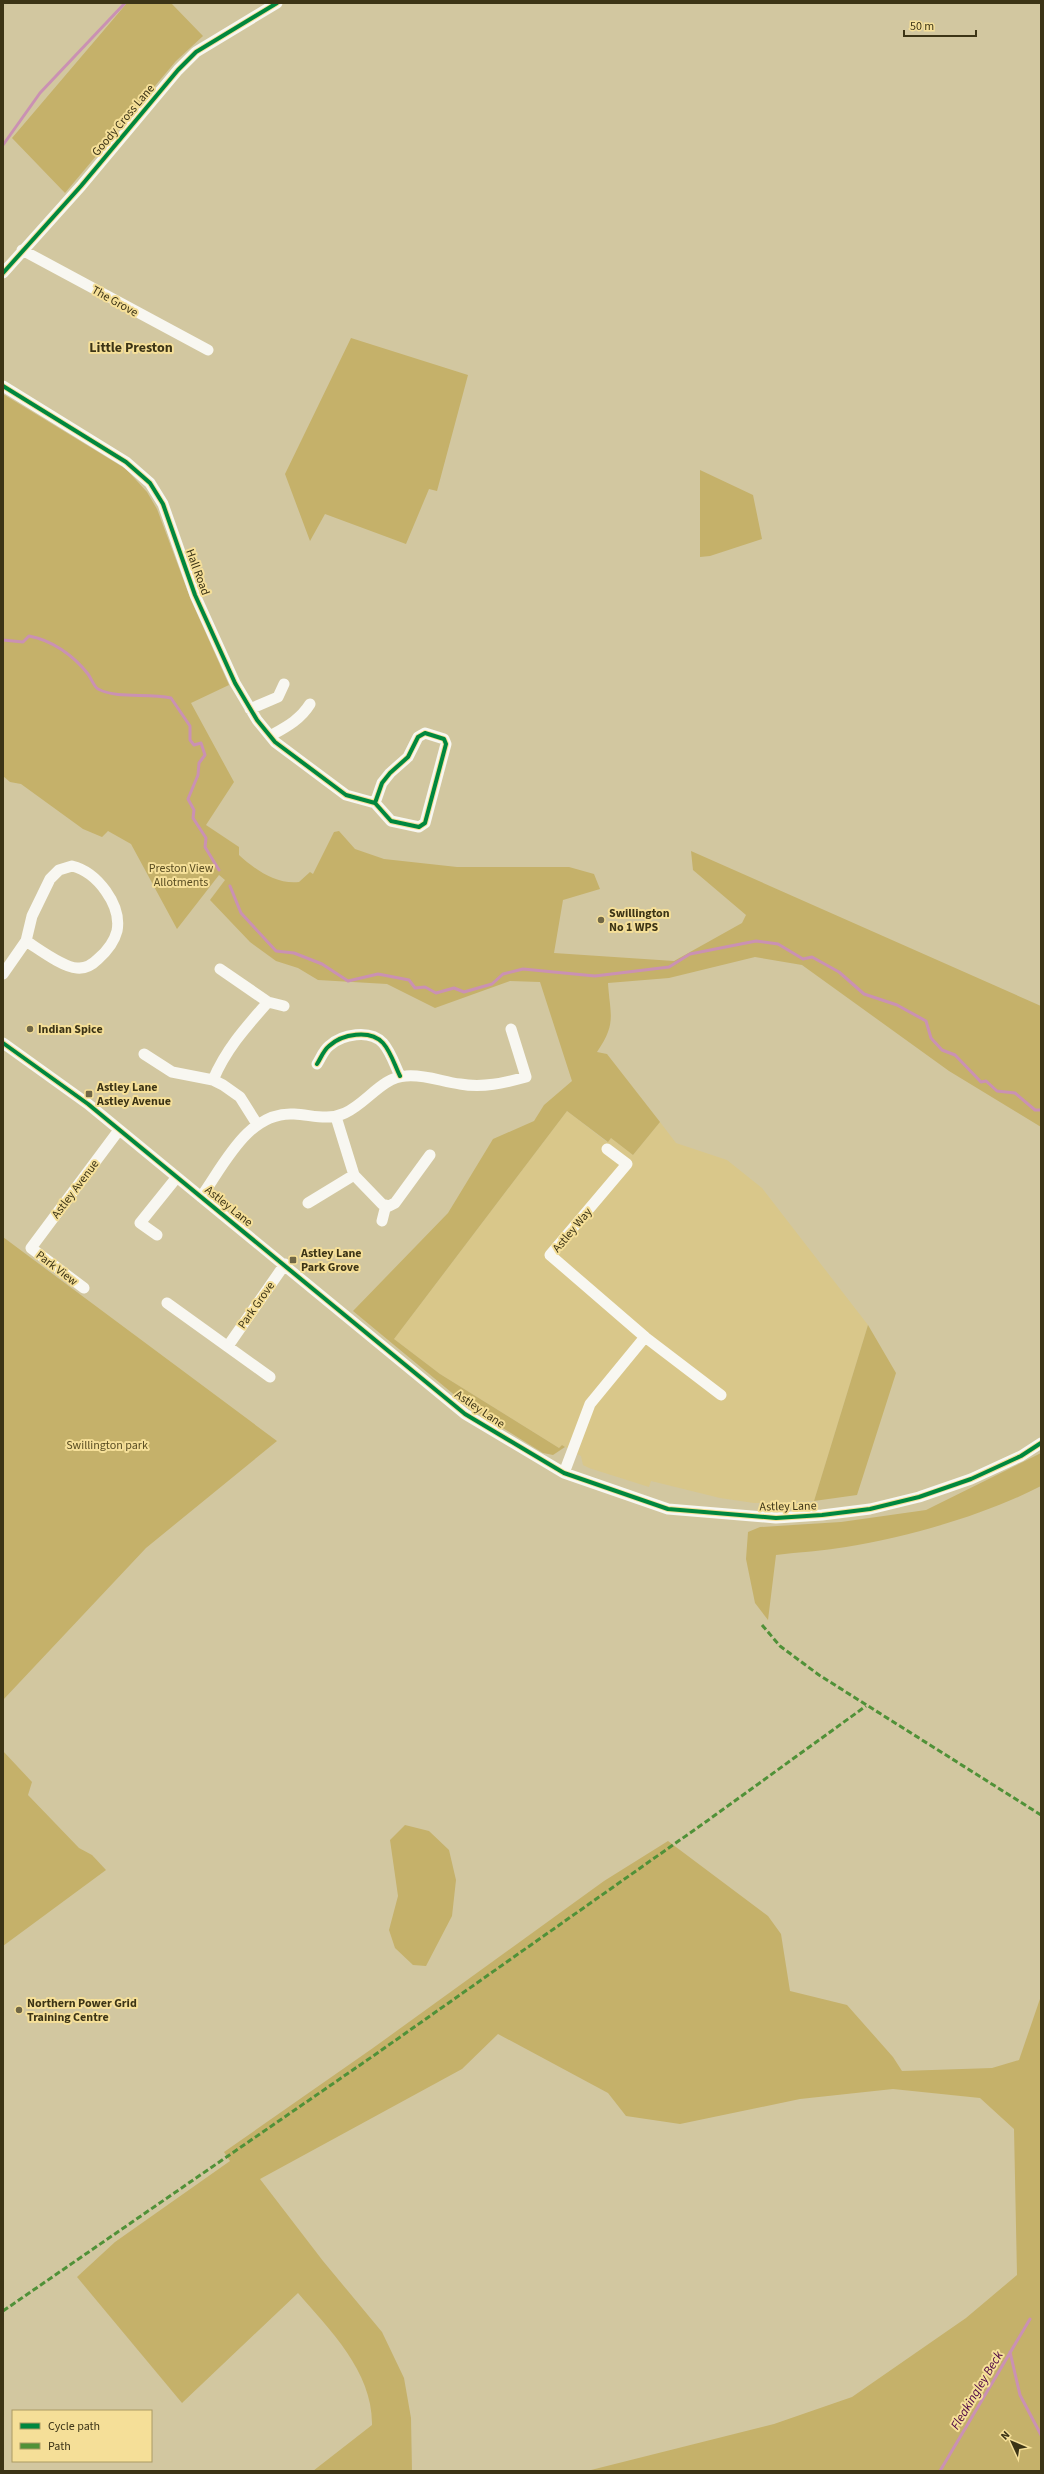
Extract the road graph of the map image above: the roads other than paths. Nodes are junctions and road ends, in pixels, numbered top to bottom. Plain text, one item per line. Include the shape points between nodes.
1 (277, 3) edge
2 (22, 250) junction
3 (3, 273) edge
4 (208, 350) dead end
5 (3, 386) edge
6 (284, 684) dead end
7 (310, 704) dead end
8 (250, 709) junction
9 (270, 736) junction
10 (376, 803) junction
11 (26, 941) junction
12 (220, 968) dead end
13 (3, 974) edge
14 (268, 1002) junction
15 (284, 1006) dead end
16 (511, 1029) dead end
17 (3, 1043) edge
18 (144, 1054) dead end
19 (317, 1064) dead end
20 (400, 1076) junction
21 (213, 1080) junction
22 (336, 1117) junction
23 (257, 1124) junction
24 (119, 1130) junction
25 (607, 1149) dead end
26 (430, 1155) dead end
27 (354, 1175) junction
28 (177, 1177) junction
29 (201, 1197) junction
30 (308, 1203) dead end
31 (386, 1205) junction
32 (382, 1221) dead end
33 (157, 1235) dead end
34 (31, 1248) joint
35 (285, 1264) junction
36 (84, 1288) dead end
37 (167, 1303) dead end
38 (645, 1337) junction
39 (228, 1346) junction
40 (270, 1377) dead end
41 (721, 1395) dead end
42 (1041, 1443) edge
43 (564, 1473) junction

1 - 2 street, Goody Cross Lane via 196,52 81,186
2 - 3 street, Goody Cross Lane
2 - 4 street, The Grove
5 - 8 street, Hall Road via 126,462 150,483 163,504 195,595 216,644
6 - 8 street via 278,696
7 - 9 street via 293,724
8 - 9 street, Hall Road
9 - 10 street, Hall Road via 346,795
10 - 10 street via 391,821 417,827 424,825 446,744 444,739 425,733 418,737 408,757 390,772 382,783
11 - 11 street via 32,916 50,880 65,868 78,868 89,874 104,889 114,909 117,924 114,940 101,957 85,968 72,967
11 - 13 street
12 - 14 street
14 - 15 street
14 - 21 street via 234,1040
16 - 20 street via 527,1080 486,1086
17 - 24 street, Astley Lane via 88,1104
18 - 21 street via 172,1072
19 - 20 street via 325,1050 334,1042 368,1034 382,1043
20 - 22 street via 386,1082 353,1109
21 - 23 street via 240,1097
22 - 23 street via 293,1114 276,1116
22 - 27 street
23 - 29 street via 245,1136
24 - 28 street, Astley Lane
24 - 34 street, Astley Avenue
25 - 38 street, Astley Way via 627,1164 550,1256
26 - 31 street via 395,1203
27 - 30 street
27 - 31 street via 379,1202
28 - 29 street, Astley Lane
28 - 33 street via 140,1223
29 - 35 street, Astley Lane
31 - 32 street
34 - 36 street, Park View
35 - 39 street, Park Grove
35 - 43 street, Astley Lane via 465,1414
37 - 39 street
38 - 41 street, Astley Way
38 - 43 street via 590,1404
39 - 40 street
42 - 43 street, Astley Lane via 1021,1456 972,1479 920,1497 870,1509 776,1518 668,1509

